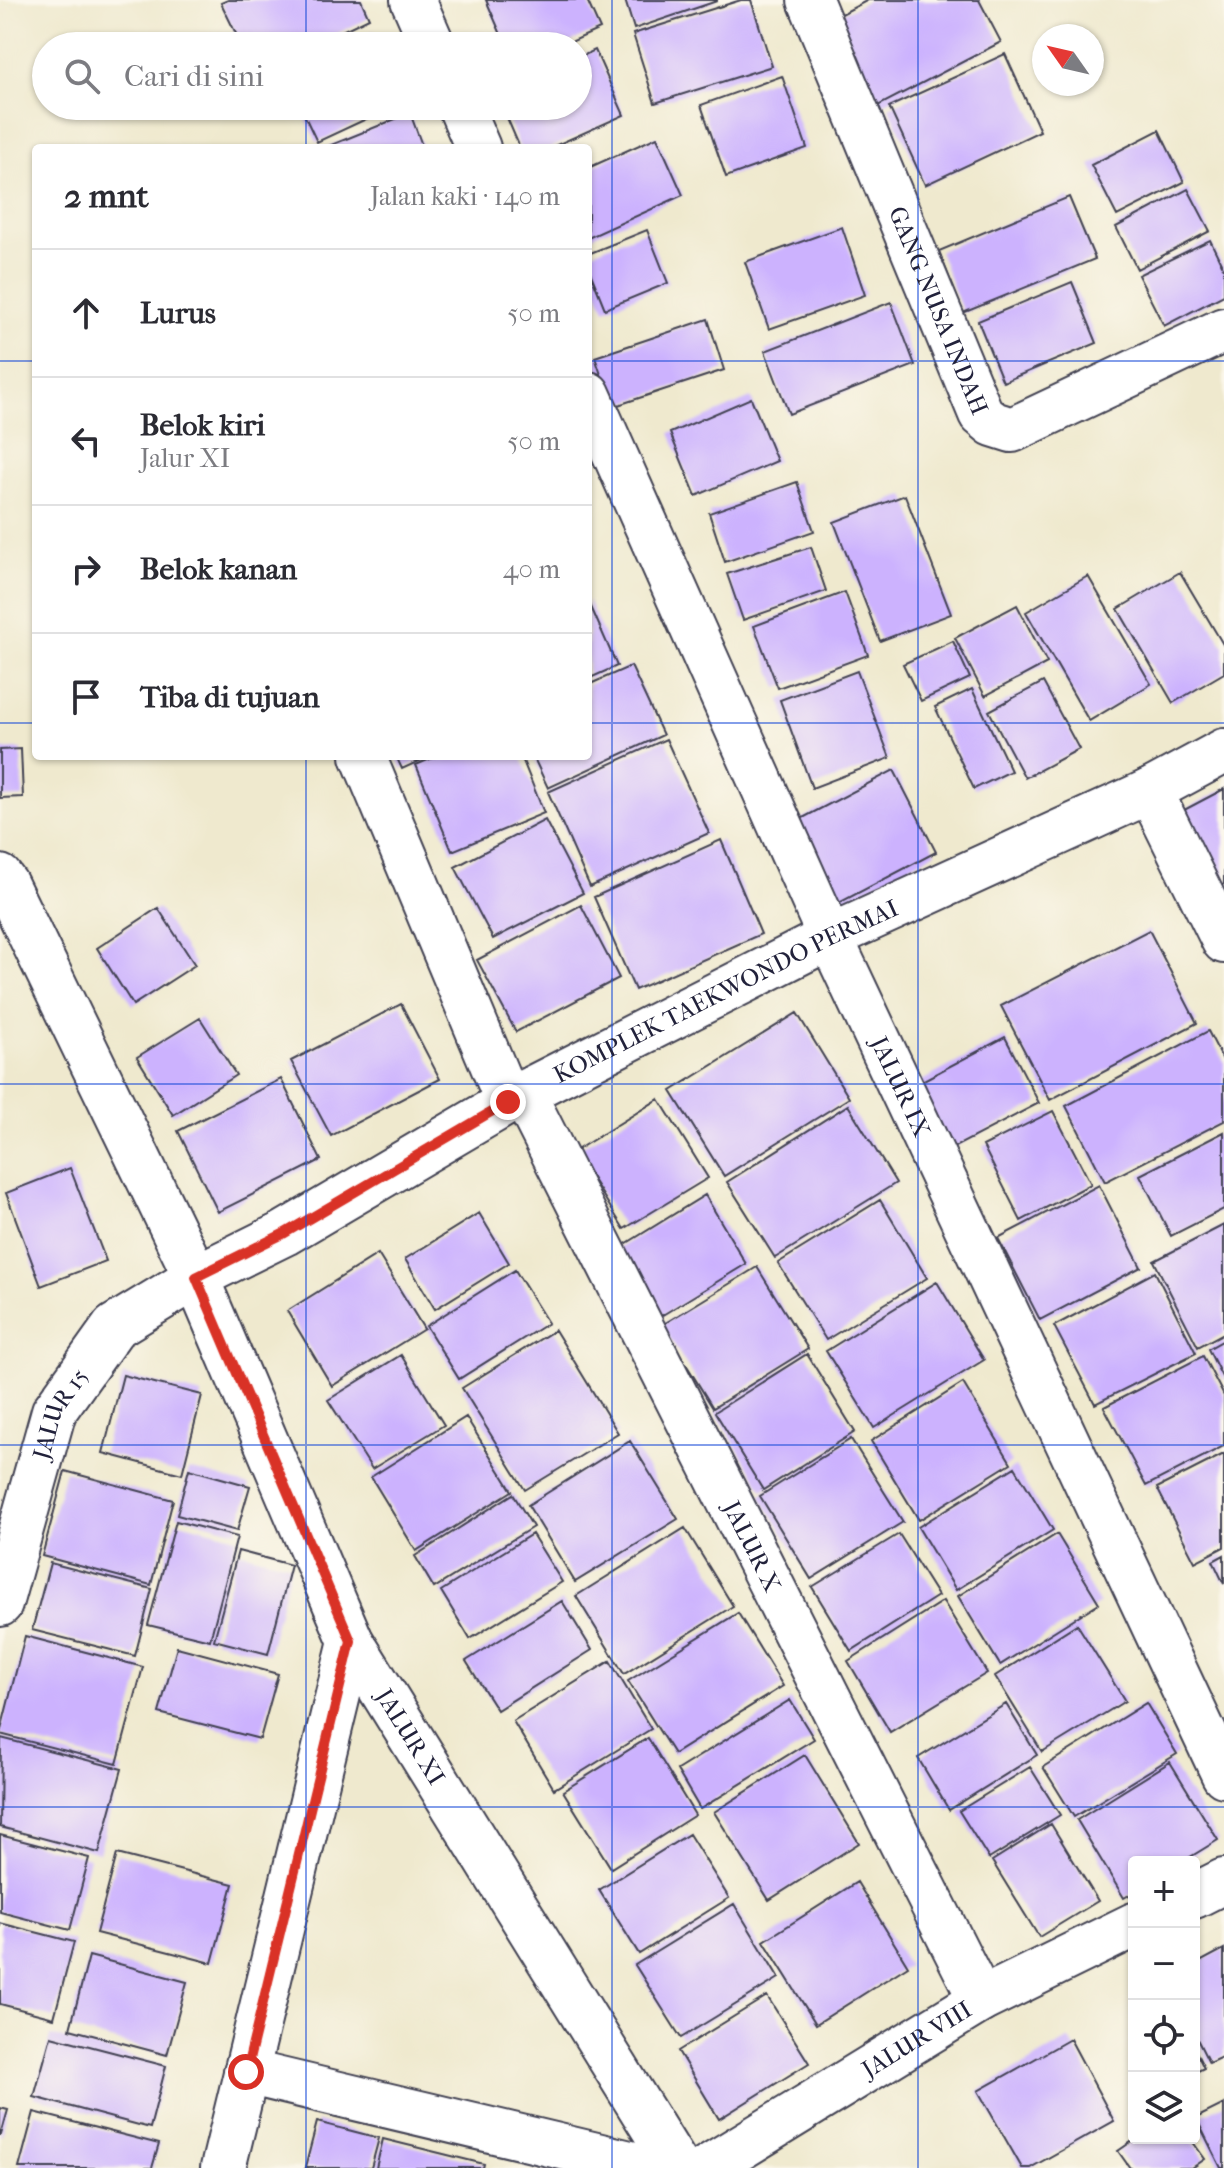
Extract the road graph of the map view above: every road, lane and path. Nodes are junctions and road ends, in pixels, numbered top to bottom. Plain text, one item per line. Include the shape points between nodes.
1 (413, 0) edge
2 (810, 0) edge
3 (427, 32) edge
4 (466, 120) edge
5 (476, 144) edge
6 (1224, 330) edge
7 (592, 403) edge
8 (1224, 751) edge
9 (365, 760) edge
10 (1150, 791) junction
11 (0, 877) edge
12 (830, 937) junction
13 (1224, 941) edge
14 (516, 1098) junction
15 (196, 1277) junction
16 (0, 1604) edge
17 (351, 1641) junction
18 (1224, 1775) edge
19 (1224, 1881) edge
20 (1200, 1893) edge
21 (1128, 1928) edge
22 (981, 2000) junction
23 (246, 2072) junction
24 (223, 2168) edge
25 (651, 2168) edge
26 (678, 2168) edge
27 (707, 2168) edge

1 - 3 street
2 - 6 street, GANG NUSA INDAH via 981,414 993,424 1012,430
4 - 5 street
7 - 12 street, JALUR IX
8 - 10 street, KOMPLEK TAEKWONDO PERMAI
9 - 14 street, JALUR X
10 - 12 street, KOMPLEK TAEKWONDO PERMAI
10 - 13 street
11 - 15 street, JALUR XI
12 - 14 street, KOMPLEK TAEKWONDO PERMAI
12 - 18 street, JALUR IX
14 - 15 street, KOMPLEK TAEKWONDO PERMAI via 285,1233
14 - 22 street, JALUR X
15 - 16 street, JALUR 15 via 114,1327 54,1411
15 - 17 street, JALUR XI
17 - 23 street
17 - 26 street, JALUR XI
19 - 20 street
21 - 22 street, JALUR VIII
22 - 27 street, JALUR VIII
23 - 24 street
23 - 25 street

